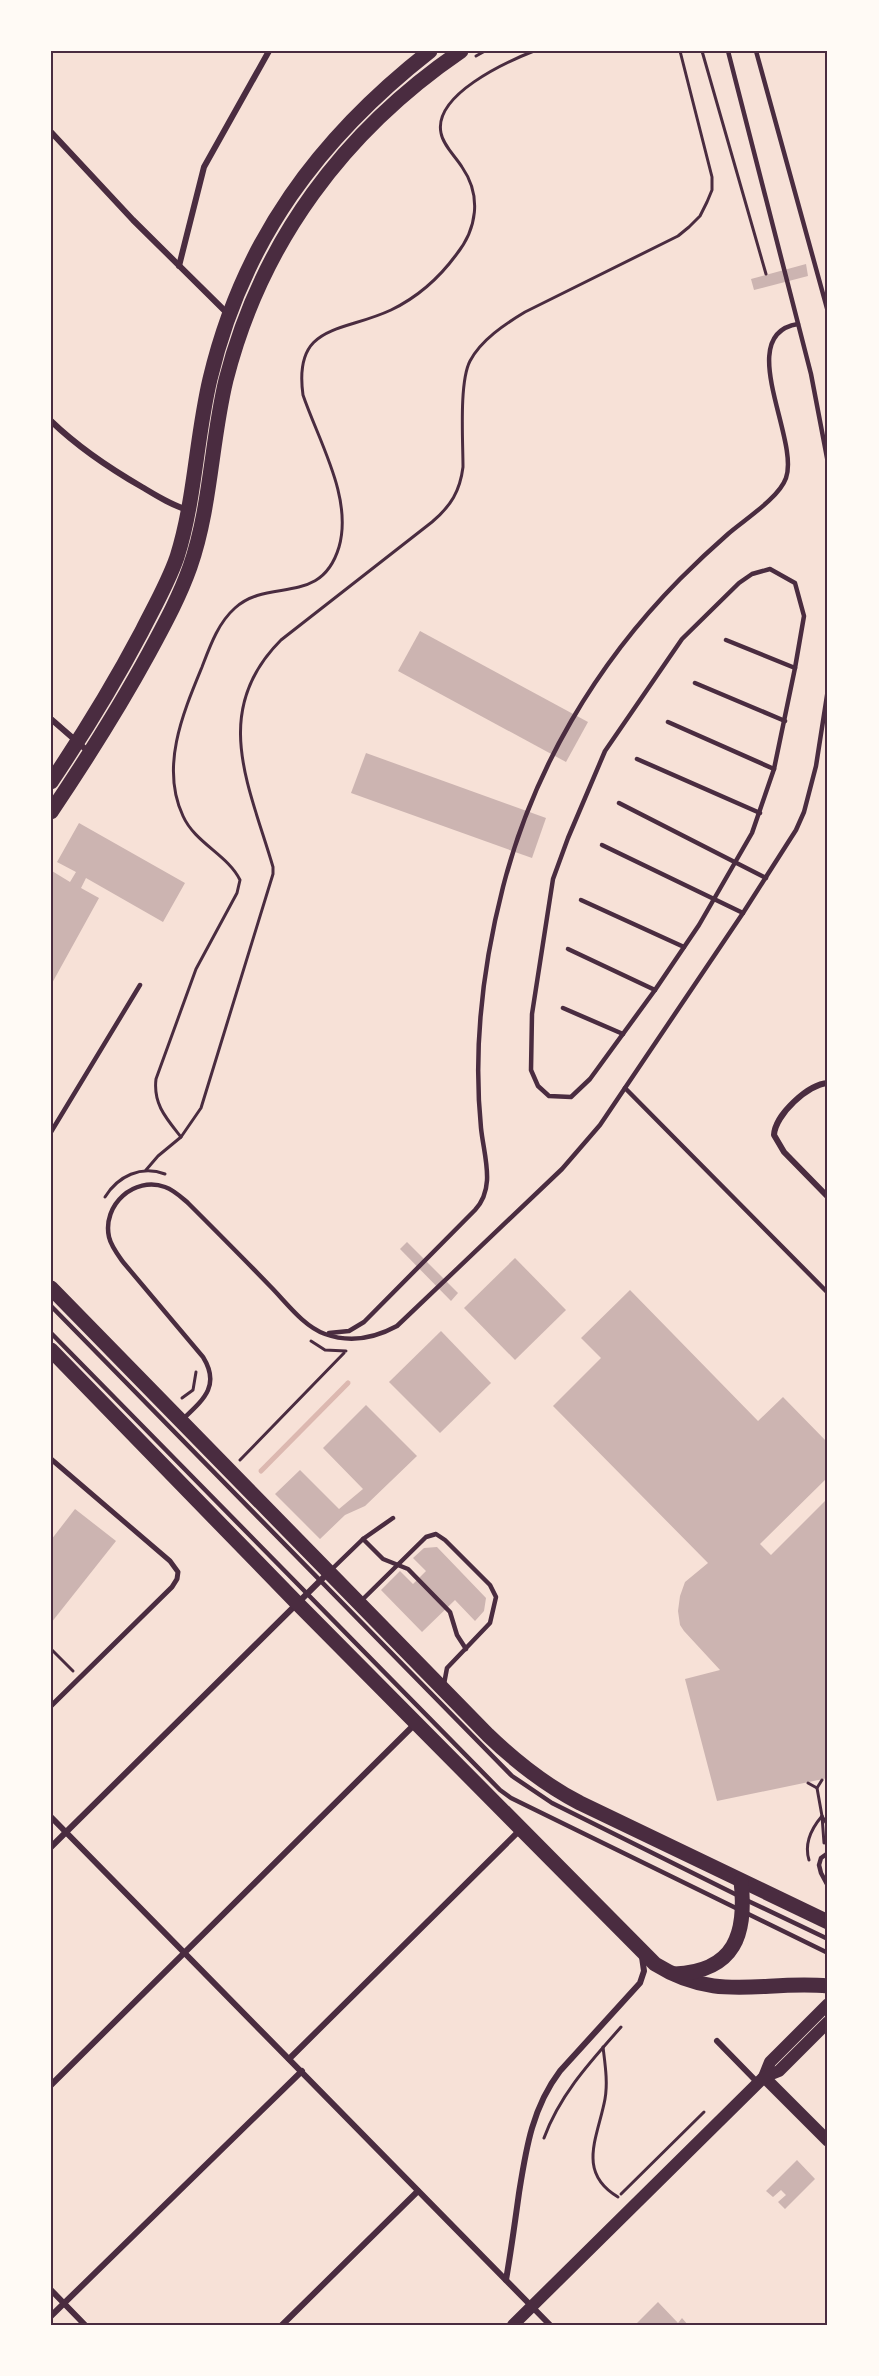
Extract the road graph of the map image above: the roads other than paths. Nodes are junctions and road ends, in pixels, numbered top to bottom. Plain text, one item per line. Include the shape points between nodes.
1 (269, 51) edge
2 (430, 51) edge
3 (728, 51) edge
4 (756, 51) edge
5 (465, 56) edge
6 (51, 132) edge
7 (180, 266) junction
8 (828, 312) edge
9 (230, 315) junction
10 (798, 324) junction
11 (51, 421) edge
12 (828, 463) edge
13 (187, 510) junction
14 (203, 514) junction
15 (726, 640) dead end
16 (795, 668) junction
17 (695, 683) dead end
18 (828, 689) edge
19 (51, 719) edge
20 (785, 721) junction
21 (668, 722) dead end
22 (78, 742) junction
23 (90, 753) junction
24 (638, 759) dead end
25 (774, 769) junction
26 (51, 783) edge
27 (619, 803) dead end
28 (51, 812) edge
29 (760, 813) junction
30 (602, 845) dead end
31 (736, 863) junction
32 (766, 878) junction
33 (581, 900) dead end
34 (714, 900) junction
35 (743, 913) junction
36 (684, 947) junction
37 (568, 950) dead end
38 (140, 985) dead end
39 (655, 990) junction
40 (563, 1008) dead end
41 (623, 1034) junction
42 (825, 1083) edge
43 (625, 1088) junction
44 (51, 1132) edge
45 (828, 1197) edge
46 (51, 1288) edge
47 (828, 1293) edge
48 (51, 1306) edge
49 (51, 1334) edge
50 (324, 1334) junction
51 (51, 1350) edge
52 (181, 1421) junction
53 (51, 1459) edge
54 (393, 1518) dead end
55 (363, 1539) junction
56 (398, 1564) junction
57 (323, 1577) junction
58 (302, 1599) junction
59 (358, 1603) junction
60 (466, 1649) junction
61 (444, 1690) junction
62 (51, 1706) edge
63 (416, 1722) junction
64 (51, 1816) edge
65 (520, 1829) junction
66 (66, 1832) junction
67 (51, 1847) edge
68 (826, 1853) edge
69 (741, 1881) junction
70 (828, 1886) edge
71 (743, 1905) junction
72 (828, 1922) edge
73 (828, 1938) edge
74 (641, 1951) junction
75 (184, 1952) junction
76 (828, 1953) edge
77 (672, 1974) junction
78 (828, 1986) edge
79 (828, 2004) edge
80 (828, 2022) edge
81 (717, 2041) dead end
82 (289, 2059) junction
83 (302, 2072) junction
84 (762, 2080) junction
85 (51, 2085) edge
86 (828, 2141) edge
87 (418, 2191) junction
88 (506, 2280) junction
89 (51, 2290) edge
90 (64, 2304) junction
91 (532, 2306) junction
92 (51, 2316) edge
93 (85, 2325) edge
94 (282, 2325) edge
95 (513, 2325) edge
96 (550, 2325) edge

1 - 7 street via 204,167
2 - 9 main road via 382,90 315,160 264,239
3 - 10 lane
4 - 8 lane
5 - 14 main road via 396,101 349,147 315,188 288,233 256,296 234,353
6 - 7 street
7 - 9 street
9 - 13 main road via 210,381
10 - 12 lane
10 - 50 lane via 777,331 769,356 788,458 786,479 771,498 678,581 609,664 555,749 514,849 495,922 481,1016 478,1091 486,1195 358,1327
11 - 13 street via 111,469
13 - 14 street
13 - 22 main road via 179,549 161,594
14 - 23 main road via 195,552 177,601
15 - 16 lane
16 - 20 lane
16 - 41 lane via 804,616 795,583 770,569 752,574 682,639 605,751 553,879 532,1014 531,1071 538,1086 549,1096 571,1097 590,1079
17 - 20 lane
18 - 32 lane via 807,801 790,840
19 - 22 street
20 - 25 lane
21 - 25 lane
22 - 23 street
22 - 26 main road
23 - 28 main road
24 - 29 lane
25 - 29 lane
27 - 31 lane
29 - 31 lane
30 - 34 lane
31 - 32 lane
31 - 34 lane
32 - 35 lane
33 - 36 lane
34 - 35 lane
34 - 36 lane
35 - 43 lane
36 - 39 lane
37 - 39 lane
38 - 44 lane
39 - 41 lane
40 - 41 lane
42 - 45 street via 807,1092 783,1115 774,1135 784,1152
43 - 47 lane
43 - 50 lane via 577,1154 409,1317 383,1334 368,1338
46 - 52 main road
48 - 57 lane
49 - 58 lane
50 - 52 lane via 301,1318 173,1190 141,1185 127,1192 116,1203 110,1219 112,1245 202,1357 211,1377 205,1397
51 - 58 main road
52 - 57 main road
53 - 62 street via 170,1560 178,1572 172,1587
54 - 55 lane
55 - 56 lane via 383,1559
55 - 57 lane
56 - 59 lane
56 - 60 lane via 408,1569 450,1612
56 - 60 lane via 426,1537 436,1534 490,1585 496,1598 493,1618
57 - 58 street
57 - 59 main road
57 - 71 lane via 524,1786
58 - 63 main road
58 - 66 street
58 - 71 lane via 511,1798
59 - 61 main road
60 - 61 lane via 445,1671
61 - 69 main road via 504,1751 560,1793
63 - 65 main road
63 - 75 street
64 - 66 street
65 - 74 main road
65 - 82 street
66 - 67 street
66 - 75 street
68 - 70 lane via 819,1865
69 - 71 main road
69 - 72 main road
71 - 73 lane
71 - 76 lane
71 - 77 main road via 739,1935 726,1956 696,1972
74 - 77 main road
74 - 88 street via 644,1971 640,1983 560,2071 538,2109 525,2152
75 - 82 street
75 - 85 street
77 - 78 main road via 724,1987
79 - 84 main road via 770,2062
80 - 84 main road via 779,2071
81 - 84 street
82 - 83 street
83 - 87 street
83 - 90 street
84 - 86 main road
84 - 91 main road
87 - 88 street
87 - 94 street
88 - 91 street
89 - 90 street
90 - 92 street
90 - 93 street
91 - 95 main road
91 - 96 street

